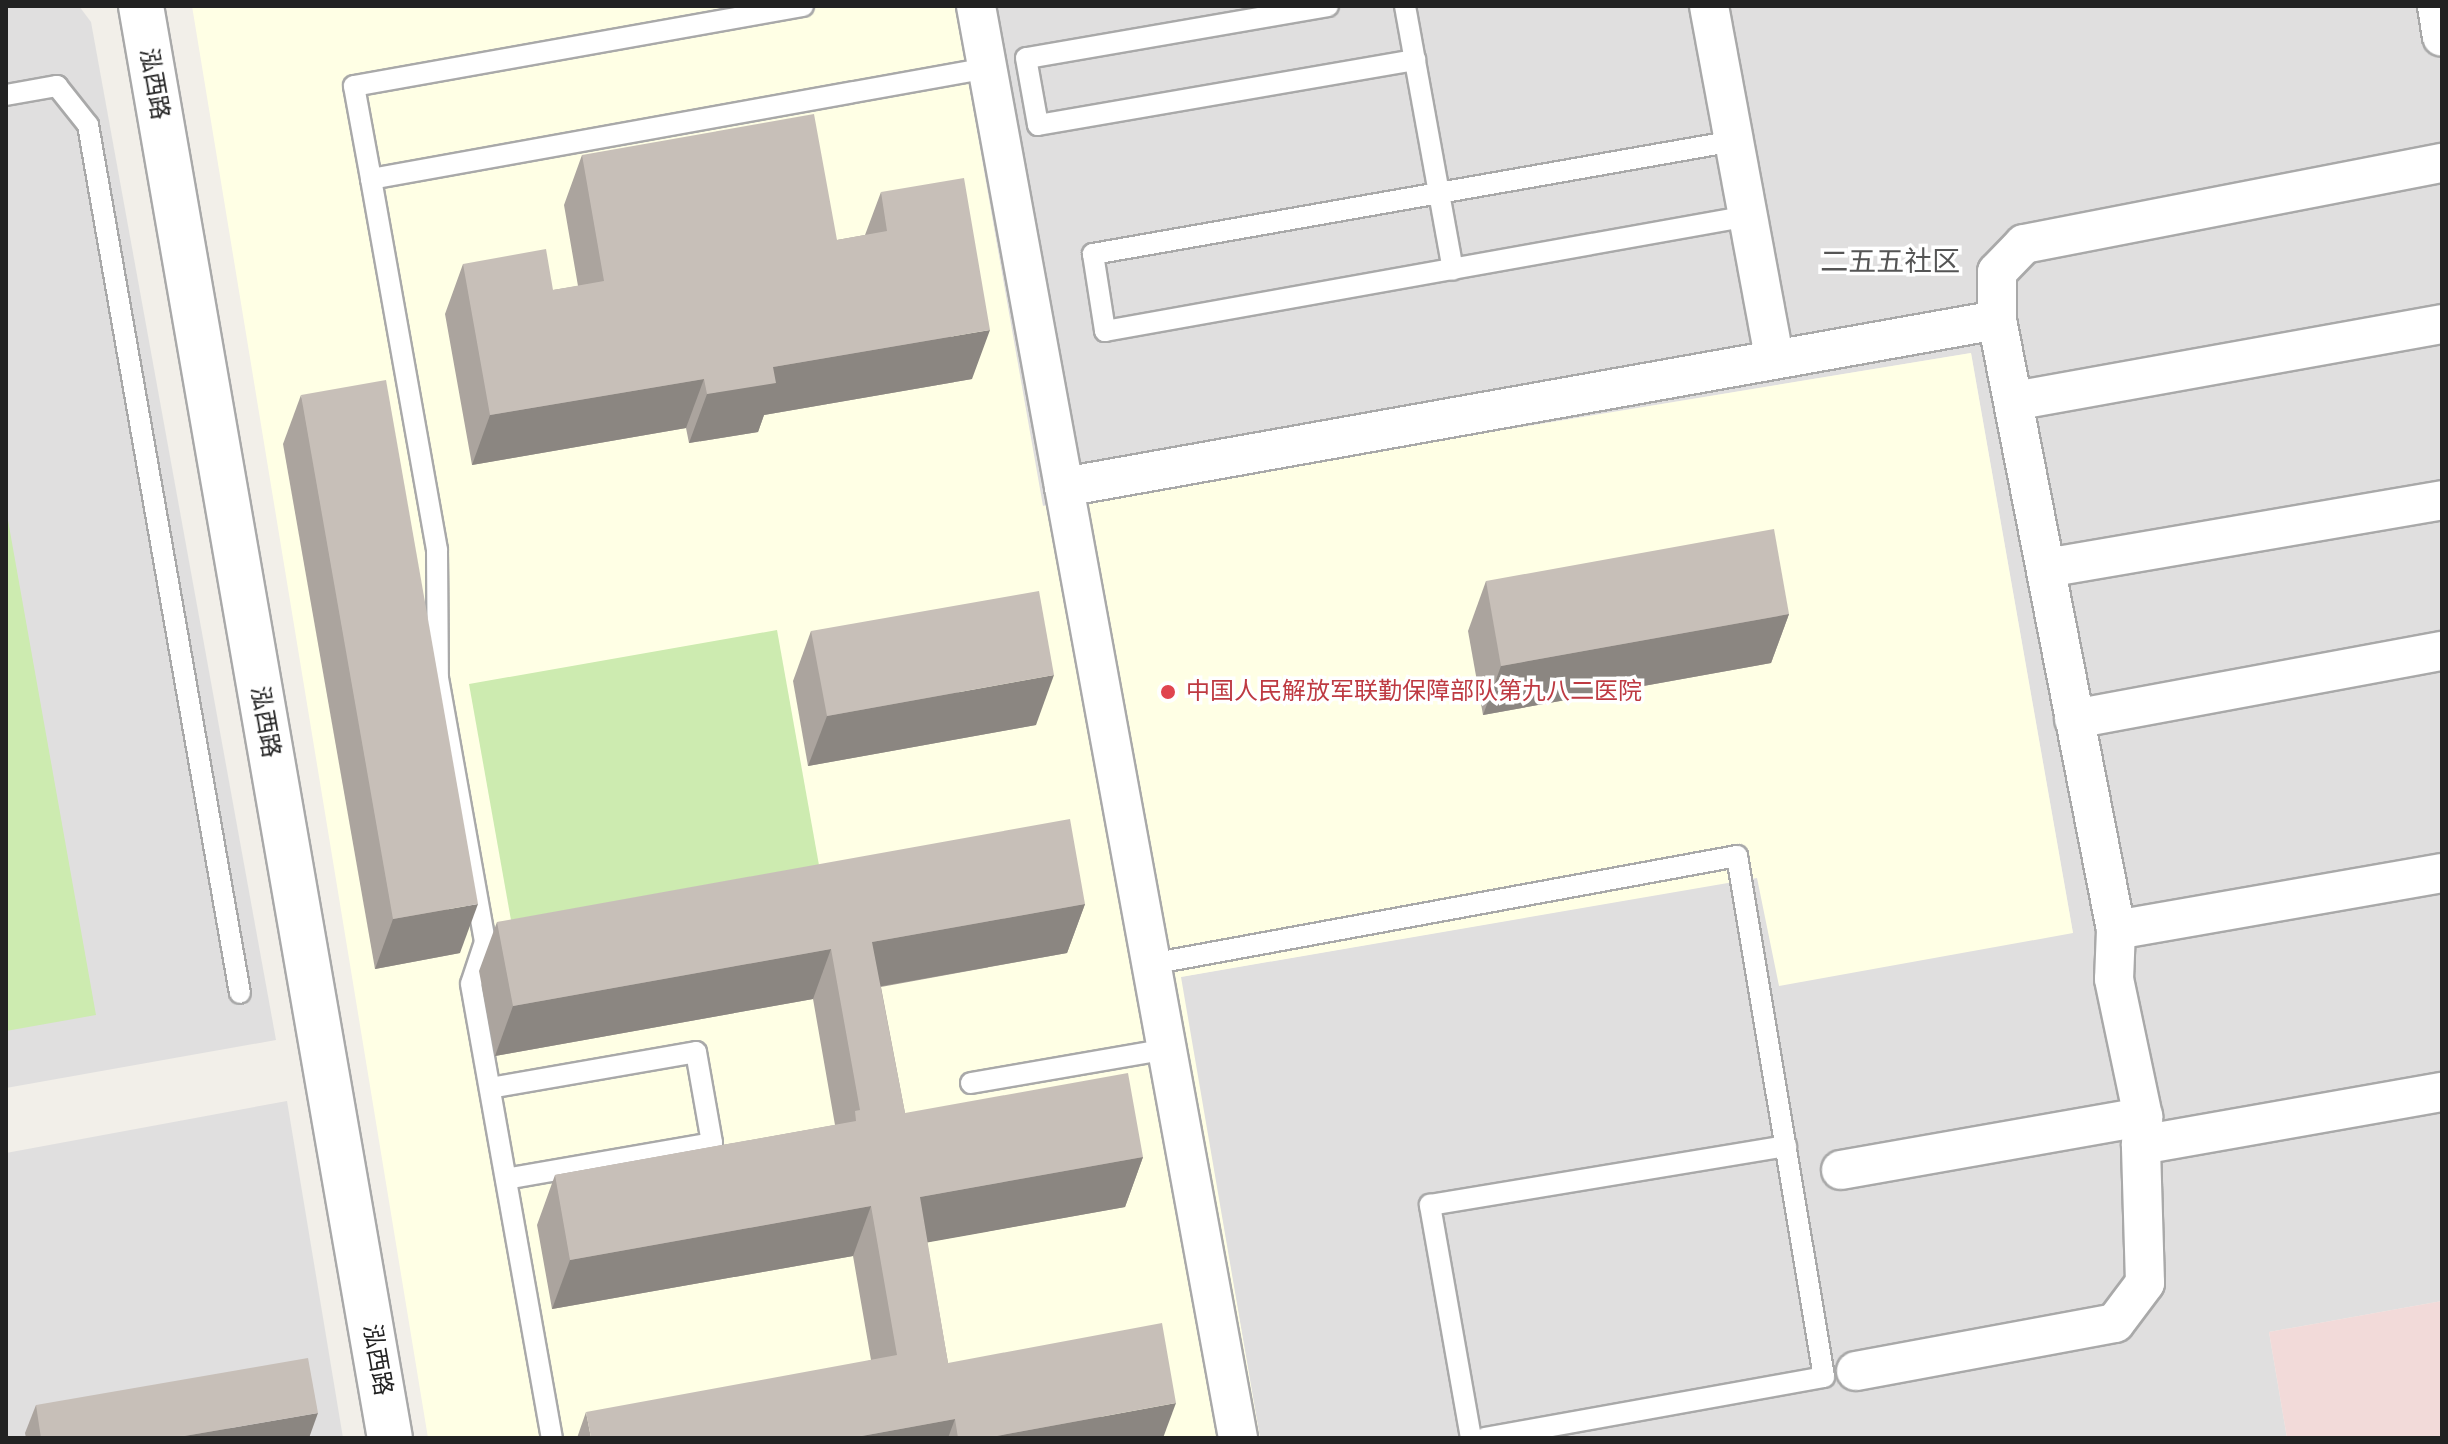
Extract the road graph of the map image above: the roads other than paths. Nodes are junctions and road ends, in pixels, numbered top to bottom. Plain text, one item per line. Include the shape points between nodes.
1 (141, 6) edge
2 (803, 6) edge
3 (976, 6) edge
4 (1328, 6) edge
5 (1405, 6) edge
6 (1709, 6) edge
7 (2437, 6) edge
8 (2442, 37) edge
9 (1415, 60) junction
10 (987, 68) junction
11 (6, 95) edge
12 (1734, 141) junction
13 (2442, 163) edge
14 (371, 179) junction
15 (1438, 194) junction
16 (1748, 216) junction
17 (1453, 270) junction
18 (1997, 320) junction
19 (2442, 324) edge
20 (1774, 358) junction
21 (2014, 401) junction
22 (1064, 487) junction
23 (2442, 500) edge
24 (2046, 568) junction
25 (2442, 651) edge
26 (2074, 719) junction
27 (2442, 873) edge
28 (2116, 930) junction
29 (1151, 964) junction
30 (240, 993) dead end
31 (1167, 1049) junction
32 (971, 1083) dead end
33 (490, 1088) junction
34 (2442, 1092) edge
35 (2142, 1131) junction
36 (1786, 1146) junction
37 (1841, 1170) dead end
38 (506, 1179) junction
39 (1856, 1371) dead end
40 (390, 1438) edge
41 (552, 1438) edge
42 (1238, 1438) edge
43 (1471, 1438) edge
44 (1484, 1438) edge

1 - 40 street, 泓西路
2 - 14 lane via 354,86
3 - 10 street
4 - 9 lane via 1026,58 1038,125
5 - 9 lane
6 - 12 street
7 - 8 street
9 - 15 lane
10 - 14 lane
10 - 22 street
11 - 30 lane via 57,86 88,125
12 - 15 lane
12 - 16 street
13 - 18 street via 2024,244 1997,272
14 - 33 lane via 437,550 438,678 485,942 471,984
15 - 17 lane
15 - 17 lane via 1093,254 1105,331
16 - 17 lane
16 - 20 street
18 - 20 street
18 - 21 street
19 - 21 street
20 - 22 street
21 - 24 street
22 - 29 street
23 - 24 street
24 - 26 street
25 - 26 street
26 - 28 street
27 - 28 street
28 - 35 street via 2114,979
29 - 31 street
29 - 36 lane via 1737,856
31 - 32 lane
31 - 42 street
33 - 38 lane
33 - 38 lane via 696,1052 712,1143
34 - 35 street
35 - 37 street
35 - 39 street via 2145,1283 2115,1323
36 - 43 lane via 1430,1205
36 - 44 lane via 1824,1377
38 - 41 lane

